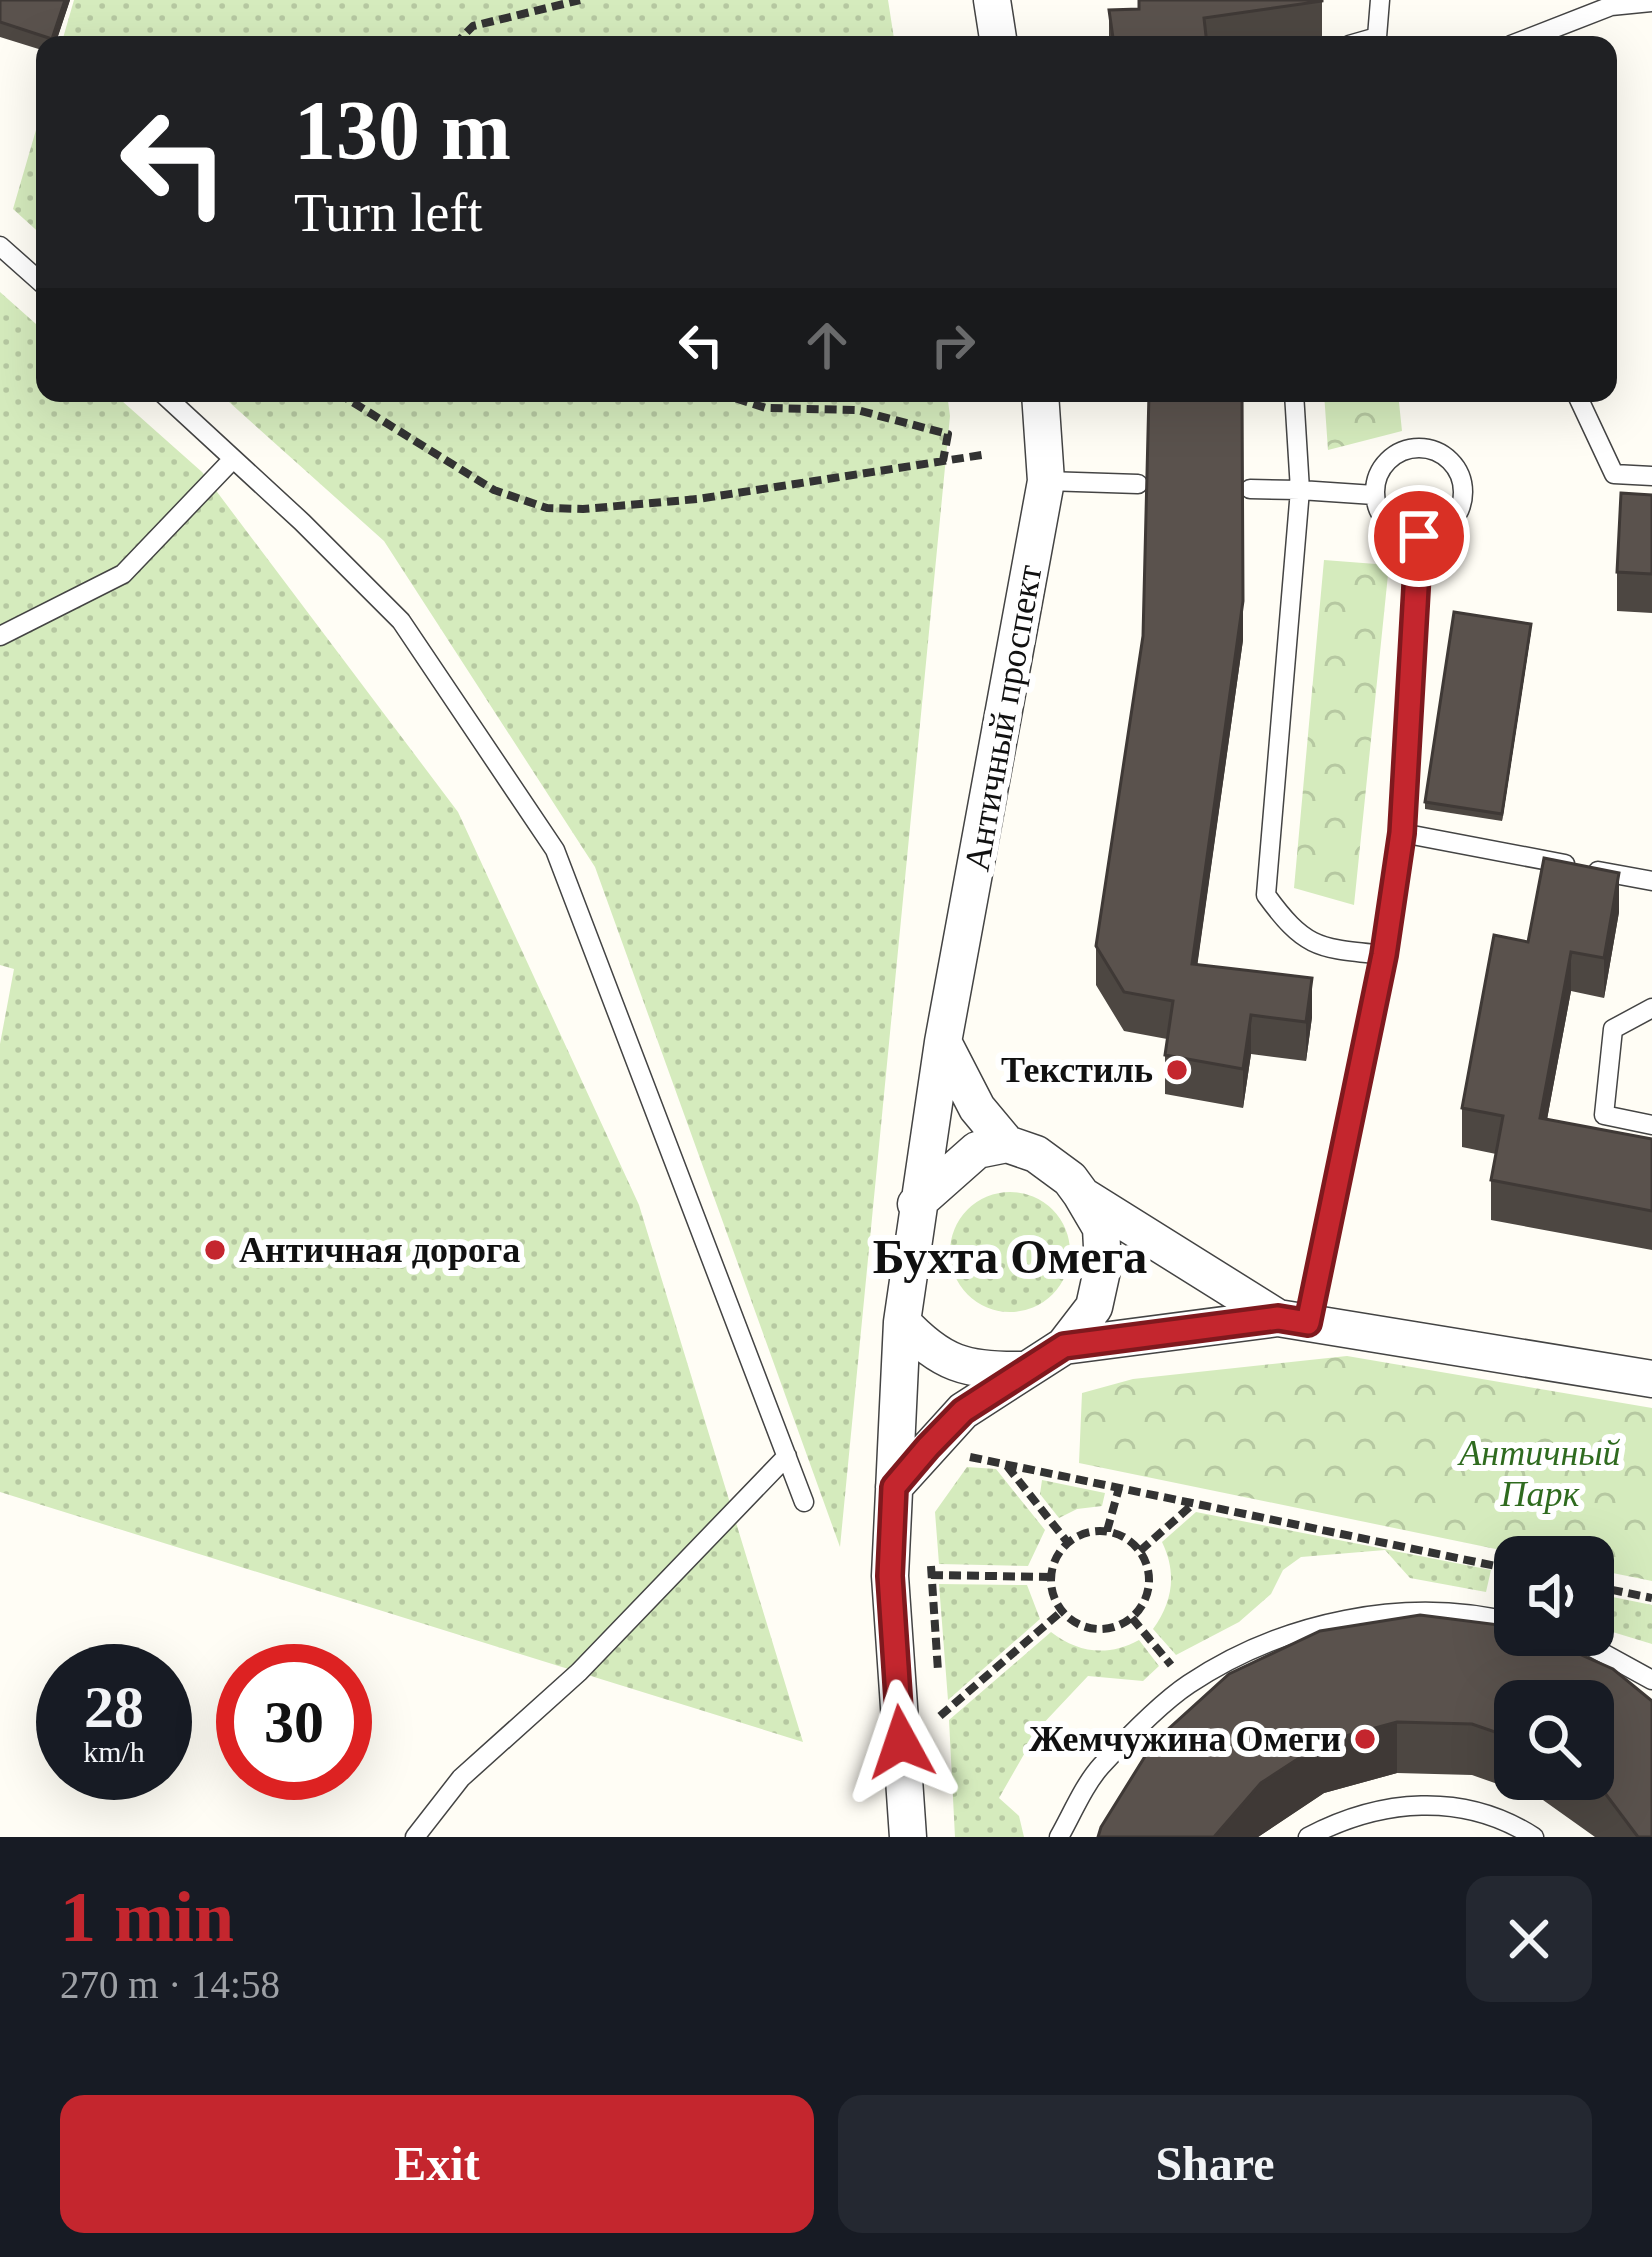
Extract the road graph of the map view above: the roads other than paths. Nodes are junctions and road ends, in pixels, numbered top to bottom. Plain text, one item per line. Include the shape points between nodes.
1 (992, 0) edge
2 (1380, 0) edge
3 (1652, 2) edge
4 (998, 36) edge
5 (1378, 36) edge
6 (1534, 36) edge
7 (0, 246) edge
8 (36, 278) edge
9 (171, 402) edge
10 (1041, 402) edge
11 (1295, 402) edge
12 (1580, 402) edge
13 (232, 460) junction
14 (1652, 476) edge
15 (1046, 482) junction
16 (1138, 484) dead end
17 (1250, 489) dead end
18 (1300, 490) junction
19 (1375, 495) junction
20 (1419, 536) junction
21 (0, 636) edge
22 (1402, 833) junction
23 (1652, 881) edge
24 (1384, 955) junction
25 (1652, 1008) edge
26 (943, 1042) junction
27 (1652, 1125) edge
28 (1007, 1144) junction
29 (1081, 1194) junction
30 (916, 1204) junction
31 (1293, 1321) junction
32 (902, 1322) junction
33 (1064, 1346) junction
34 (1022, 1370) junction
35 (1652, 1379) edge
36 (787, 1456) junction
37 (894, 1487) junction
38 (804, 1502) dead end
39 (1494, 1618) edge
40 (1607, 1656) edge
41 (1652, 1681) edge
42 (415, 1837) edge
43 (908, 1837) edge
44 (1059, 1837) edge
45 (1308, 1837) edge
46 (1534, 1837) edge

1 - 4 street
2 - 5 lane
3 - 6 lane via 1611,6
7 - 8 lane
9 - 13 lane
10 - 15 street, Античный проспект
11 - 18 lane
12 - 14 lane via 1614,474
13 - 21 lane via 123,574
13 - 36 lane via 401,622 555,850
15 - 16 lane
15 - 26 street, Античный проспект
17 - 18 lane
18 - 19 lane
18 - 24 lane via 1266,895 1292,930 1323,949
19 - 20 lane via 1390,526
19 - 20 lane via 1383,466 1407,450 1450,460 1461,480 1460,509 1445,527
20 - 22 lane
22 - 23 lane
22 - 24 lane
24 - 31 lane
25 - 27 lane via 1613,1029 1604,1115
26 - 28 street via 977,1108
26 - 30 street, Античный проспект
28 - 29 street via 1036,1154
28 - 30 street via 977,1150
29 - 31 street
29 - 33 street via 1101,1228 1103,1265 1094,1307
30 - 32 street, Античный проспект
31 - 33 street
31 - 35 street
32 - 34 street via 951,1362
32 - 37 street, Античный проспект
33 - 34 street
34 - 37 street via 963,1411
36 - 38 lane
36 - 42 lane via 579,1672 461,1778
37 - 43 street, Античный проспект via 890,1576
39 - 44 lane via 1377,1613 1277,1637 1187,1685 1099,1768
40 - 41 lane
45 - 46 lane via 1346,1817 1403,1804 1460,1807

